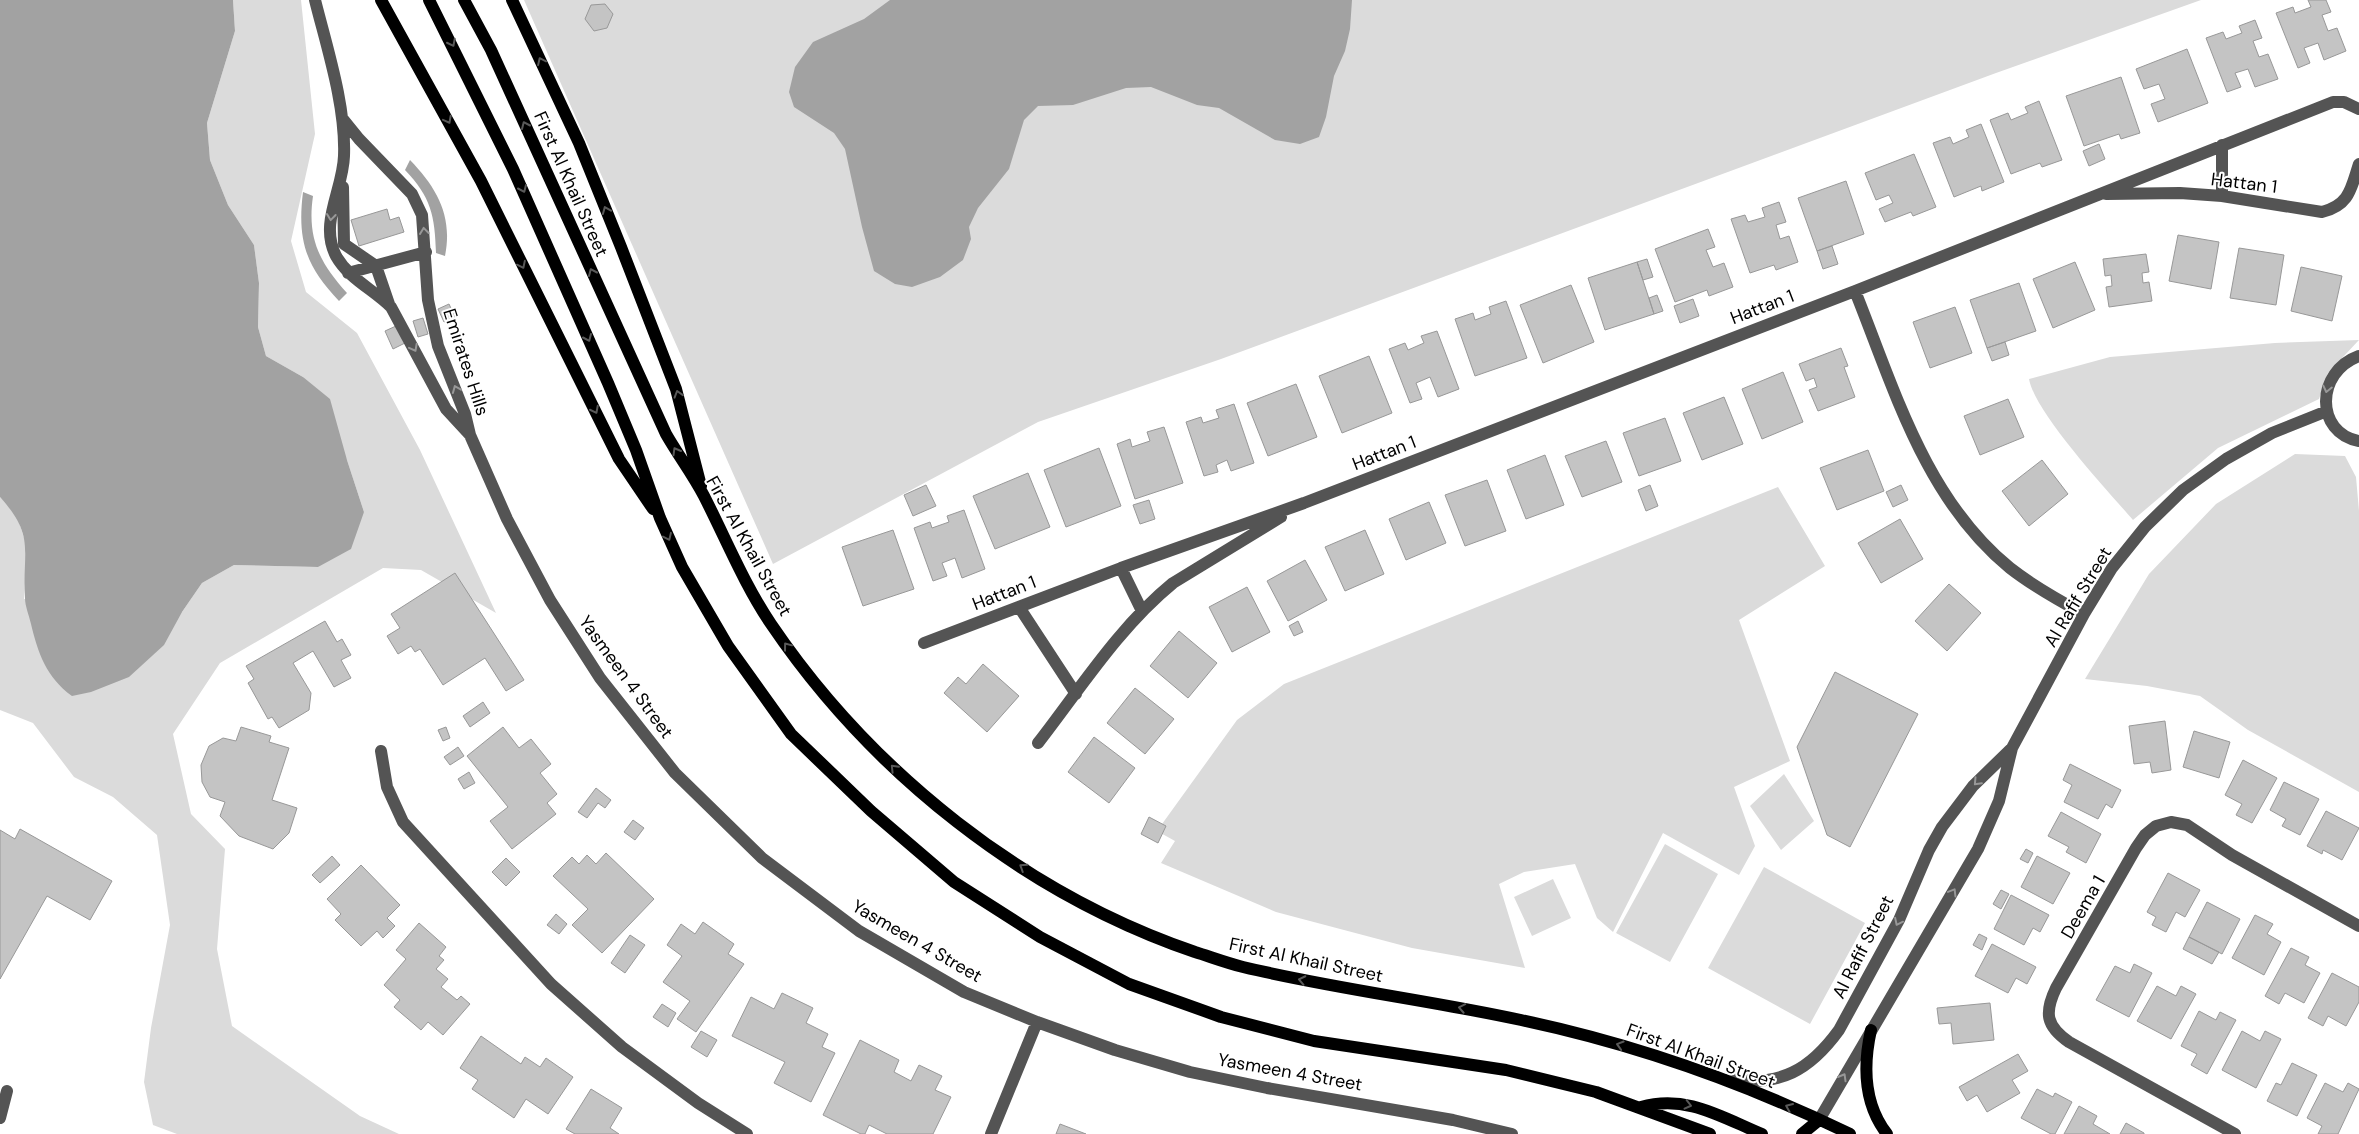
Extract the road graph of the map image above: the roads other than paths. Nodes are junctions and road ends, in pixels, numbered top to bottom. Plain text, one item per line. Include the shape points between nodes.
1 (314, 0) edge
2 (381, 0) edge
3 (429, 0) edge
4 (464, 0) edge
5 (512, 0) edge
6 (2359, 109) edge
7 (342, 118) junction
8 (2222, 145) junction
9 (2359, 164) edge
10 (342, 175) junction
11 (2096, 195) junction
12 (2222, 196) junction
13 (426, 252) junction
14 (376, 266) junction
15 (348, 273) junction
16 (1855, 291) junction
17 (391, 307) junction
18 (2359, 356) edge
19 (2327, 411) junction
20 (470, 436) junction
21 (2359, 441) edge
22 (702, 492) junction
23 (1304, 503) junction
24 (660, 518) junction
25 (1121, 568) junction
26 (1019, 607) junction
27 (1142, 611) junction
28 (2084, 614) junction
29 (924, 643) dead end
30 (1076, 694) junction
31 (1038, 743) dead end
32 (2012, 748) junction
33 (381, 751) dead end
34 (2359, 926) edge
35 (1037, 1022) junction
36 (1871, 1030) junction
37 (1725, 1079) junction
38 (7, 1091) dead end
39 (1641, 1107) junction
40 (0, 1118) edge
41 (1819, 1120) junction
42 (747, 1134) edge
43 (991, 1134) edge
44 (1512, 1134) edge
45 (1710, 1134) edge
46 (1762, 1134) edge
47 (1802, 1134) edge
48 (1850, 1134) edge
49 (1887, 1134) edge
50 (2235, 1134) edge

1 - 7 street, Emirates Hills
2 -> 24 main road via 481,182 619,458
3 -> 24 main road via 514,169 636,450
22 -> 4 main road, First Al Khail Street via 666,434 495,59
22 -> 5 main road via 676,389 579,143
6 - 8 street, Hattan 1 via 2344,102 2333,102
7 - 10 street, Emirates Hills
13 -> 7 street, Emirates Hills via 422,215 412,194
8 - 11 street, Hattan 1
8 - 12 street
9 - 12 street, Hattan 1 via 2344,202 2322,212
10 - 14 street, Emirates Hills via 344,244
10 -> 15 street, Emirates Hills via 331,211 329,233 336,255
11 - 12 street, Hattan 1 via 2180,193
11 - 16 street, Hattan 1
13 - 14 street
20 -> 13 street, Emirates Hills via 432,323
14 - 15 street
14 - 17 street, Emirates Hills
15 - 17 street, Emirates Hills
16 - 23 street, Hattan 1
16 - 28 street via 1928,468 1951,504 1978,538 2010,568 2045,593
17 -> 20 street, Emirates Hills via 446,409
18 -> 19 street via 2336,369 2325,396
19 - 21 street via 2343,433
19 - 28 street, Al Rafif Street via 2272,433 2226,459 2183,490 2145,527 2112,568
20 - 35 street, Yasmeen 4 Street via 507,519 550,600 600,678 675,773 762,858 859,931 964,992
37 -> 22 main road, First Al Khail Street via 1591,1036 1528,1021 1239,966 1145,934 1064,893 981,840 903,777 831,704 770,623 726,544
23 - 25 street, Hattan 1
23 - 27 street via 1173,583
24 -> 39 main road via 682,567 728,646 791,734 871,811 954,882 1040,937 1129,984 1221,1017 1314,1041 1506,1070 1596,1092
25 - 26 street, Hattan 1
25 - 27 street
26 - 29 street, Hattan 1
26 - 30 street
27 - 30 street
28 - 32 street, Al Rafif Street
30 - 31 street
36 -> 32 street, Al Rafif Street via 1978,849 1999,801
32 -> 37 street, Al Rafif Street via 1973,786 1942,827 1928,850 1899,920 1829,1044 1804,1067 1786,1077 1765,1082
33 - 42 street via 387,787 403,822 551,984 622,1047 698,1104
34 - 50 street, Deema 1 via 2232,856 2187,825 2171,822 2156,826 2136,848 2056,988 2049,1002 2048,1019 2056,1033 2069,1042
35 - 43 street
35 - 44 street, Yasmeen 4 Street via 1190,1072
41 -> 36 street, Al Rafif Street
36 - 49 main road via 1865,1070 1867,1091 1873,1110
41 -> 37 main road, First Al Khail Street
38 - 40 street
39 - 45 main road
39 -> 46 main road via 1656,1102 1687,1103
41 - 47 main road
41 - 48 main road, First Al Khail Street

